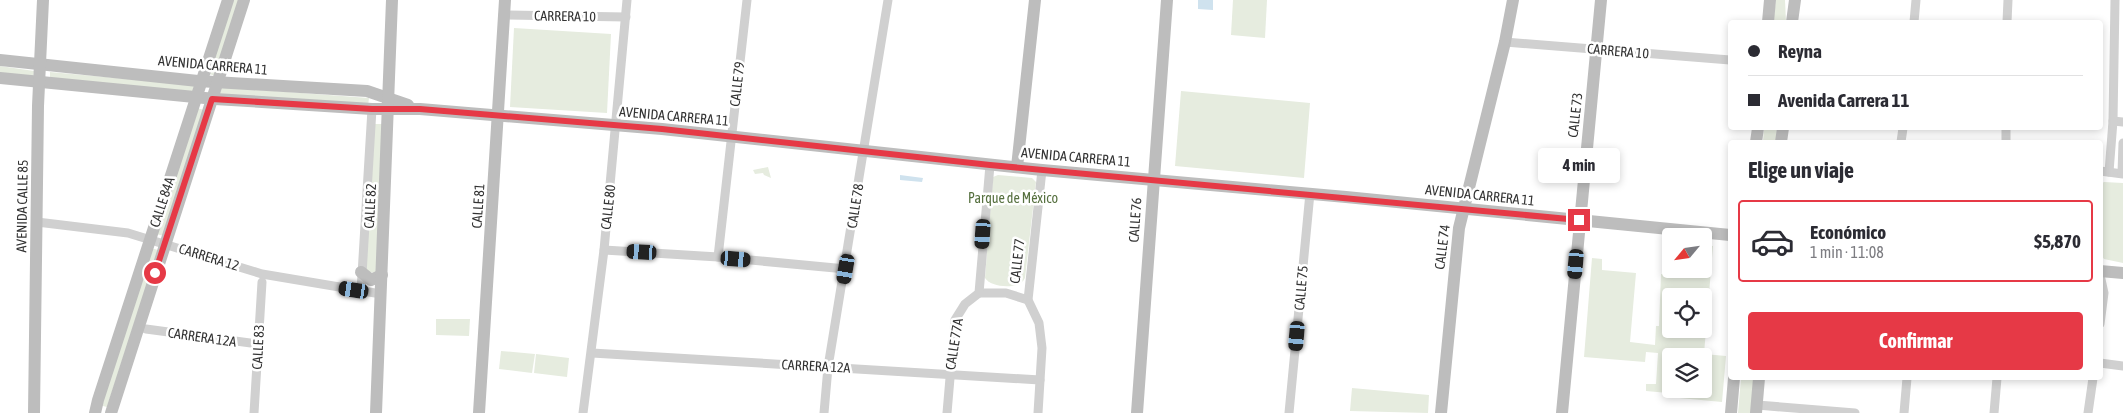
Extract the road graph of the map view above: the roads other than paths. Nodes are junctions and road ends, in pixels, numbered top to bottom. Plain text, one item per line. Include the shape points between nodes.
1 (43, 0) edge
2 (228, 0) edge
3 (244, 0) edge
4 (392, 0) edge
5 (505, 0) edge
6 (627, 0) edge
7 (747, 0) edge
8 (888, 0) edge
9 (1035, 0) edge
10 (1167, 0) edge
11 (1513, 0) edge
12 (1601, 0) edge
13 (1770, 0) edge
14 (1795, 0) edge
15 (1916, 0) edge
16 (2008, 0) edge
17 (2115, 0) edge
18 (503, 17) junction
19 (625, 20) junction
20 (1768, 20) edge
21 (1792, 20) edge
22 (1914, 20) edge
23 (2007, 20) edge
24 (2119, 29) edge
25 (1505, 42) junction
26 (1596, 49) junction
27 (0, 60) edge
28 (1728, 60) edge
29 (41, 65) junction
30 (2118, 73) edge
31 (0, 78) edge
32 (202, 81) junction
33 (218, 82) junction
34 (40, 83) junction
35 (196, 98) junction
36 (212, 99) junction
37 (389, 104) junction
38 (372, 109) junction
39 (499, 115) junction
40 (2113, 122) junction
41 (2123, 122) edge
42 (616, 126) junction
43 (731, 137) junction
44 (2123, 143) edge
45 (864, 151) junction
46 (990, 165) junction
47 (1016, 167) junction
48 (1042, 170) junction
49 (2104, 172) edge
50 (2122, 173) edge
51 (1153, 179) junction
52 (1310, 193) junction
53 (1463, 208) junction
54 (1579, 220) junction
55 (36, 222) junction
56 (1728, 235) edge
57 (151, 239) junction
58 (164, 244) junction
59 (604, 250) junction
60 (718, 257) junction
61 (846, 269) junction
62 (2103, 271) edge
63 (362, 272) junction
64 (2123, 273) edge
65 (382, 275) junction
66 (262, 282) dead end
67 (361, 291) junction
68 (979, 293) junction
69 (381, 294) junction
70 (1028, 300) junction
71 (146, 329) dead end
72 (258, 344) junction
73 (592, 353) junction
74 (2103, 363) edge
75 (2123, 366) edge
76 (828, 367) junction
77 (949, 374) junction
78 (1040, 380) junction
79 (1734, 380) edge
80 (1760, 380) edge
81 (1907, 380) edge
82 (1997, 380) edge
83 (2092, 380) edge
84 (1757, 409) edge
85 (34, 413) edge
86 (96, 413) edge
87 (111, 413) edge
88 (254, 413) edge
89 (376, 413) edge
90 (480, 413) edge
91 (583, 413) edge
92 (824, 413) edge
93 (946, 413) edge
94 (1038, 413) edge
95 (1137, 413) edge
96 (1289, 413) edge
97 (1441, 413) edge
98 (1562, 413) edge
99 (1731, 413) edge
100 (1855, 413) edge
101 (1904, 413) edge
102 (1994, 413) edge
103 (2088, 413) edge

1 - 29 main road, AVENIDA CALLE 85
2 - 32 main road, CALLE 84A
3 - 33 main road, CALLE 84A
4 - 37 main road, CALLE 82
5 - 18 main road, CALLE 81
6 - 19 street, CALLE 80
7 - 43 street, CALLE 79
8 - 45 street, CALLE 78
9 - 47 main road
10 - 51 main road, CALLE 76
11 - 25 main road, CALLE 74
12 - 26 main road, CALLE 73
13 - 20 main road
14 - 21 main road
15 - 22 street
16 - 23 street
17 - 24 street
18 - 19 street, CARRERA 10
18 - 39 main road, CALLE 81
19 - 42 street, CALLE 80
24 - 30 street
25 - 26 street, CARRERA 10
25 - 53 main road, CALLE 74
26 - 28 street, CARRERA 10
26 - 54 main road, CALLE 73
27 - 29 main road, AVENIDA CARRERA 11
29 - 32 main road, AVENIDA CARRERA 11
29 - 34 main road, AVENIDA CALLE 85
30 - 40 street
31 - 34 main road, AVENIDA CARRERA 11
32 - 33 main road, AVENIDA CARRERA 11
32 - 35 main road, CALLE 84A
33 - 36 main road, CALLE 84A
33 - 37 main road, AVENIDA CARRERA 11 via 367,92
34 - 35 main road, AVENIDA CARRERA 11
34 - 55 main road, AVENIDA CALLE 85
35 - 36 main road, AVENIDA CARRERA 11
35 - 57 main road, CALLE 84A
36 - 38 main road, AVENIDA CARRERA 11
36 - 58 main road, CALLE 84A
37 - 38 main road, AVENIDA CARRERA 11
37 - 39 main road, AVENIDA CARRERA 11
37 - 65 main road, CALLE 82
38 - 63 street, CALLE 82
39 - 42 main road, AVENIDA CARRERA 11
39 - 90 main road, CALLE 81
40 - 41 street
40 - 49 street
42 - 43 main road, AVENIDA CARRERA 11
42 - 59 street, CALLE 80
43 - 45 main road, AVENIDA CARRERA 11
43 - 60 street, CALLE 79
44 - 50 street
45 - 46 main road, AVENIDA CARRERA 11
45 - 61 street, CALLE 78
46 - 47 main road, AVENIDA CARRERA 11
46 - 68 street
47 - 48 main road, AVENIDA CARRERA 11
48 - 51 main road, AVENIDA CARRERA 11
48 - 70 street, CALLE 77
49 - 50 street
51 - 52 main road, AVENIDA CARRERA 11
51 - 95 main road, CALLE 76
52 - 53 main road, AVENIDA CARRERA 11
52 - 96 street, CALLE 75
53 - 54 main road, AVENIDA CARRERA 11
53 - 97 main road, CALLE 74 via 1457,238
54 - 56 main road, AVENIDA CARRERA 11
54 - 98 main road, CALLE 73
55 - 57 street, CARRERA 12 via 128,233
55 - 85 main road, AVENIDA CALLE 85
57 - 58 street, CARRERA 12
57 - 86 main road, CALLE 84A
58 - 67 street, CARRERA 12 via 262,274
58 - 87 main road, CALLE 84A
59 - 60 street
59 - 73 street, CALLE 80
60 - 61 street
61 - 76 street, CALLE 78
62 - 64 main road
63 - 65 main road via 371,280
63 - 67 street, CALLE 82
65 - 69 main road, CALLE 82
66 - 72 street, CALLE 83
67 - 69 street, CARRERA 12
68 - 70 street via 1006,293
68 - 77 street, CALLE 77A via 965,304 955,320
69 - 89 main road, CALLE 82
70 - 78 street, CALLE 77 via 1038,323 1042,348
71 - 72 street, CARRERA 12A
72 - 88 street, CALLE 83
73 - 76 street, CARRERA 12A
73 - 91 street, CALLE 80
74 - 75 street
76 - 77 street, CARRERA 12A
76 - 92 street, CALLE 78
77 - 78 street, CARRERA 12A
77 - 93 street, CALLE 77A
78 - 94 street, CALLE 77
79 - 99 main road
80 - 84 main road
81 - 101 street
82 - 102 street
83 - 103 street
84 - 100 street

